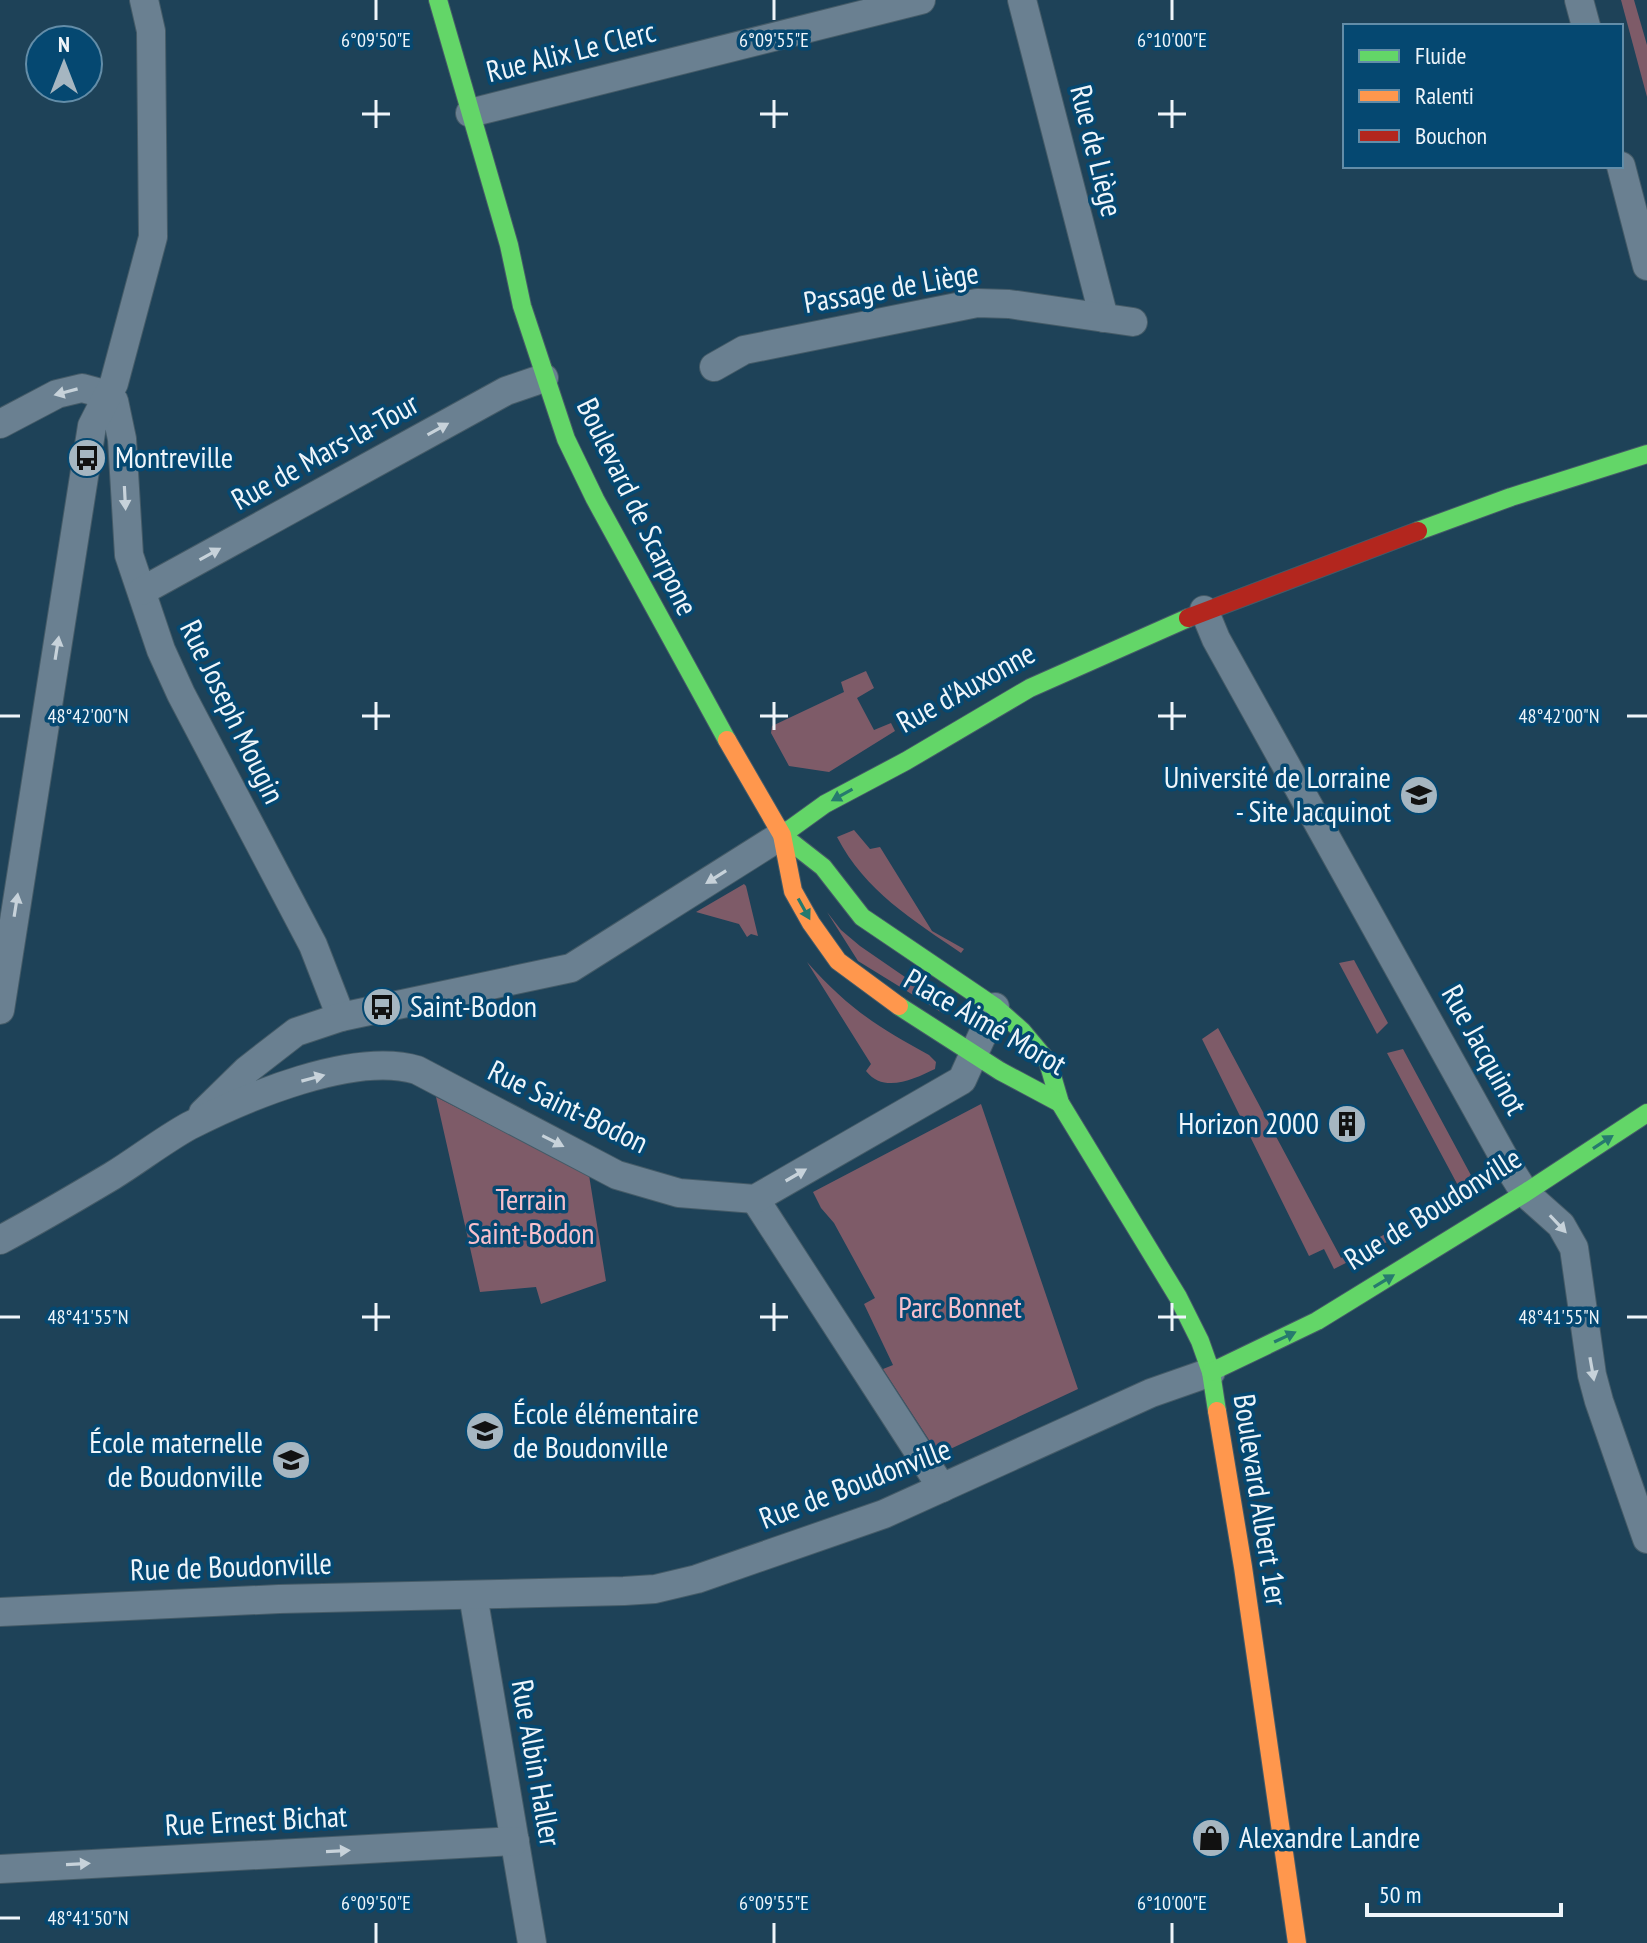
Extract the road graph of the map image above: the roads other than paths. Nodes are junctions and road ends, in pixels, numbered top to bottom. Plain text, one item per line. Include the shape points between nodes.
1 (144, 0) edge
2 (438, 0) edge
3 (921, 0) edge
4 (1022, 0) edge
5 (1579, 0) edge
6 (1585, 24) edge
7 (470, 113) junction
8 (1622, 168) edge
9 (1647, 266) edge
10 (1104, 318) junction
11 (1133, 322) dead end
12 (714, 367) dead end
13 (544, 378) junction
14 (108, 395) junction
15 (0, 424) edge
16 (1647, 454) edge
17 (142, 591) junction
18 (1204, 610) junction
19 (782, 835) junction
20 (995, 1007) junction
21 (0, 1010) edge
22 (341, 1017) junction
23 (267, 1054) junction
24 (973, 1055) junction
25 (280, 1087) junction
26 (1060, 1103) junction
27 (1647, 1113) edge
28 (188, 1127) junction
29 (1525, 1193) junction
30 (755, 1199) junction
31 (0, 1240) edge
32 (1211, 1372) junction
33 (942, 1488) junction
34 (1647, 1539) edge
35 (473, 1595) junction
36 (0, 1612) edge
37 (515, 1841) junction
38 (0, 1869) edge
39 (532, 1943) edge
40 (1297, 1943) edge

1 - 14 street via 151,31 153,237
2 - 7 main road, Boulevard de Scarpone
3 - 7 street, Rue Alix Le Clerc
4 - 10 street, Rue de Liège
5 - 6 street
7 - 13 main road, Boulevard de Scarpone
8 - 9 street
10 - 11 street, Passage de Liège
10 - 12 street, Passage de Liège via 977,303 744,350
17 -> 13 street, Rue de Mars-la-Tour via 506,391
13 - 19 main road, Boulevard de Scarpone via 595,499
14 -> 15 street via 82,388 57,394
14 -> 17 street, Rue Joseph Mougin via 120,425 129,555
21 -> 14 street via 92,426
16 - 18 main road, Rue d'Auxonne via 1497,502
17 - 22 street, Rue Joseph Mougin via 170,673 313,945
18 -> 19 main road, Rue d'Auxonne via 1030,688 825,804
18 - 29 street, Rue Jacquinot
19 - 20 main road, Place Aimé Morot via 823,867 862,917
19 -> 22 street, Rue d'Auxonne via 571,968
19 -> 24 main road, Place Aimé Morot via 793,891 838,961
20 - 24 street
20 - 26 main road, Place Aimé Morot via 1048,1062
22 - 23 street, Rue Saint-Bodon via 296,1032
23 - 25 street
23 - 28 street, Rue Saint-Bodon
24 - 26 main road, Place Aimé Morot
30 -> 24 street via 962,1080
25 - 28 street, Rue Saint-Bodon
25 -> 30 street, Rue Saint-Bodon via 369,1065 403,1066 617,1175 679,1193
26 - 32 main road, Boulevard Albert 1er via 1178,1297
29 -> 27 main road, Rue de Boudonville
28 - 31 street, Rue Saint-Bodon
32 -> 29 main road, Rue de Boudonville via 1317,1321
29 -> 34 street, Rue Jacquinot via 1561,1225 1574,1248 1592,1375
30 - 33 street
32 - 33 street, Rue de Boudonville via 1141,1397
32 - 40 main road, Boulevard Albert 1er
33 - 35 street, Rue de Boudonville via 884,1514 673,1585
35 - 36 street, Rue de Boudonville
35 - 37 street, Rue Albin Haller
38 -> 37 street, Rue Ernest Bichat
37 - 39 street, Rue Albin Haller

